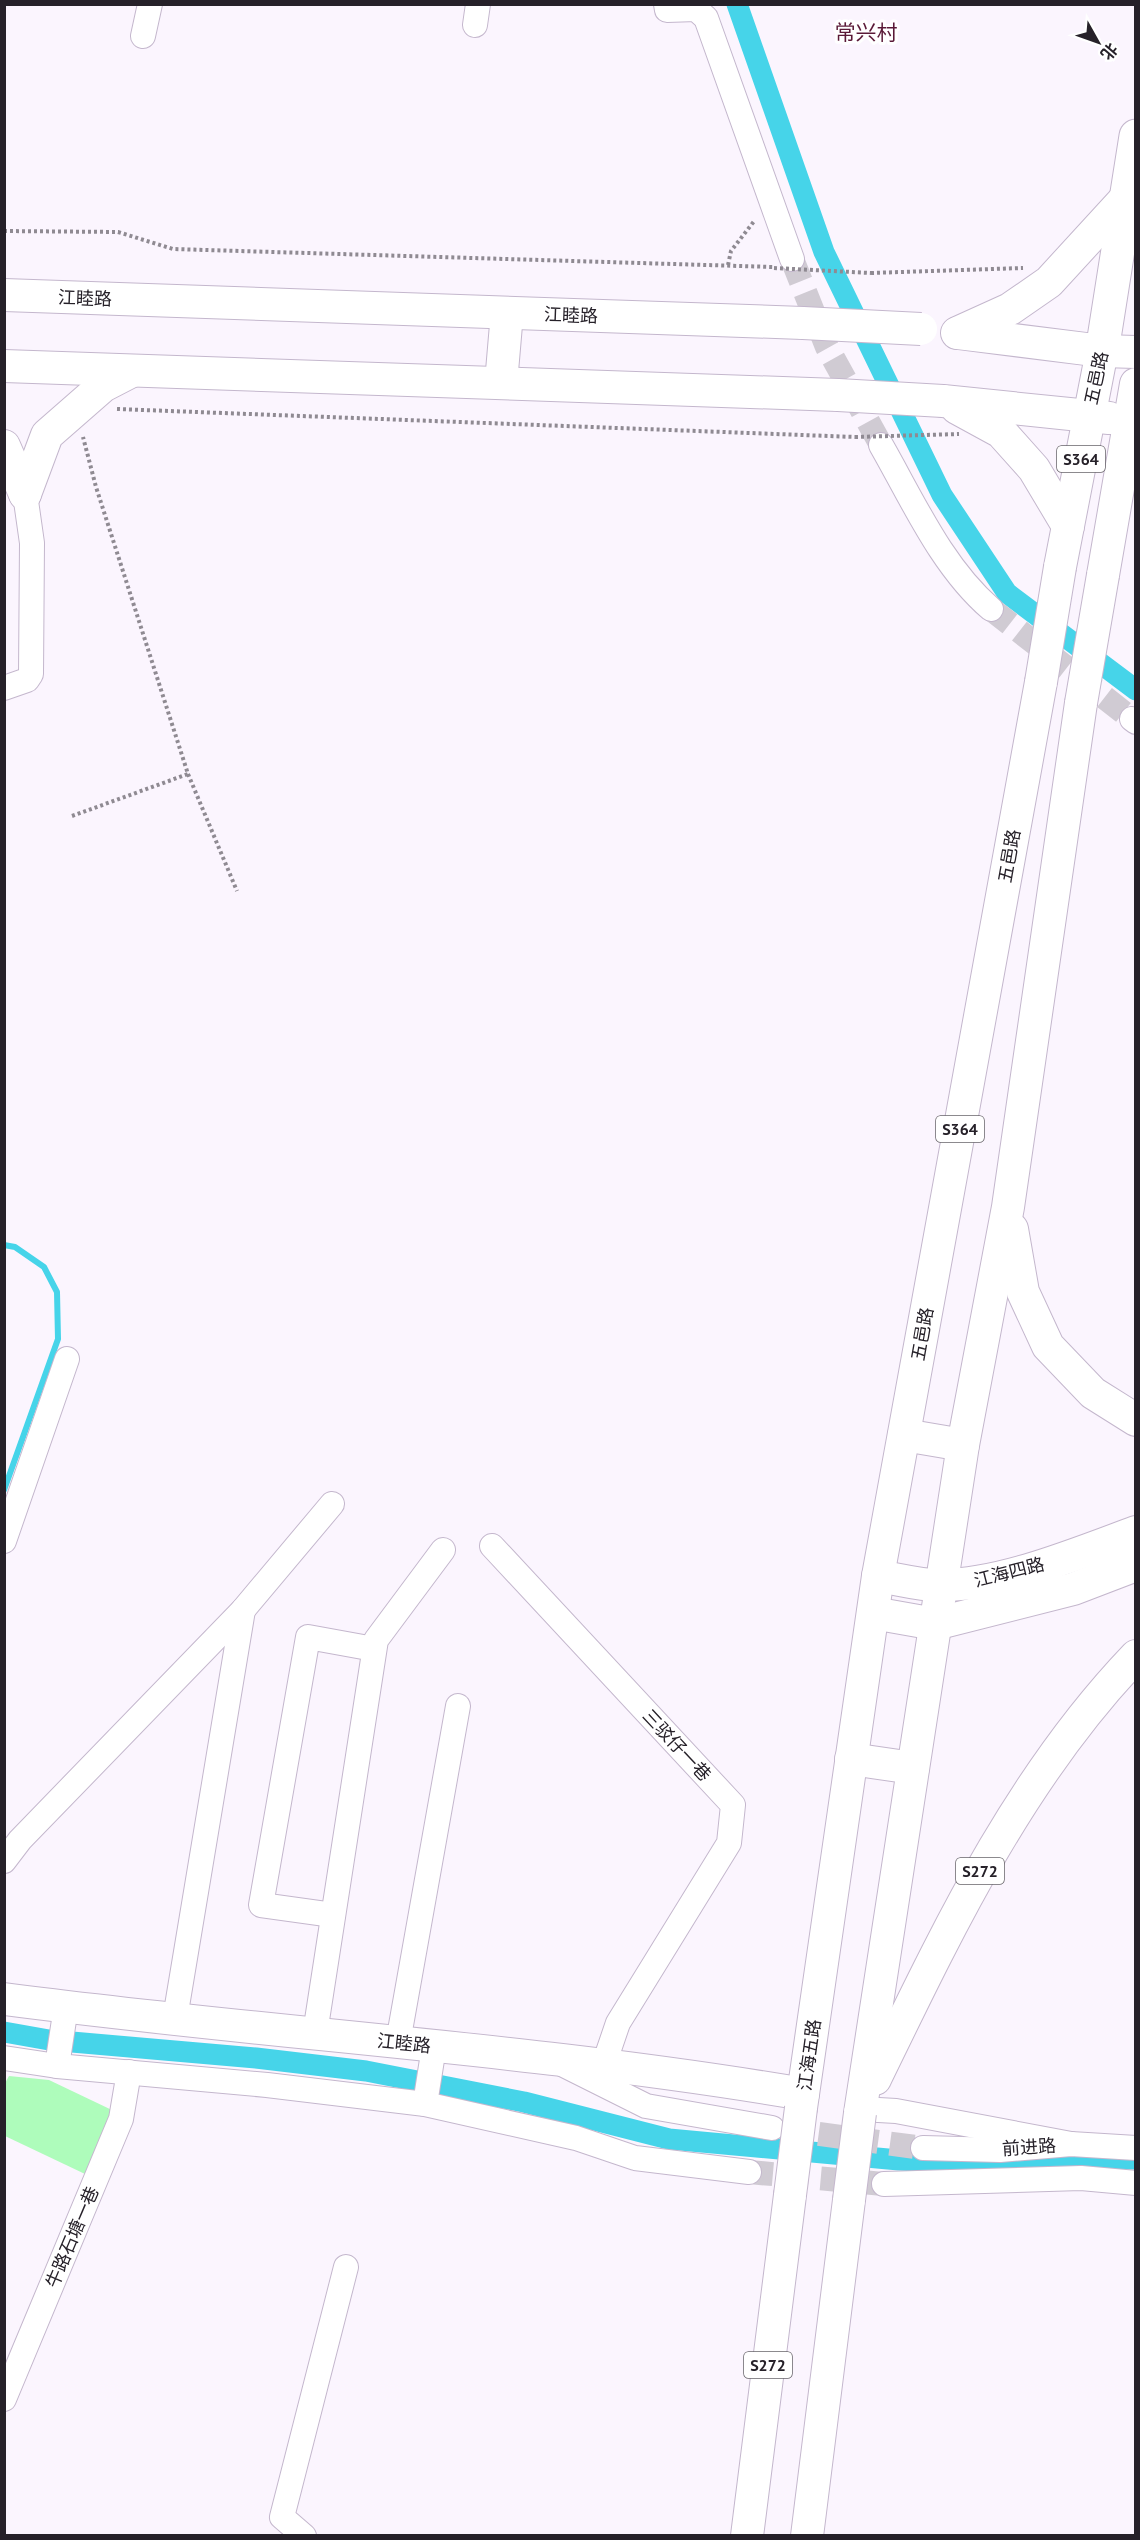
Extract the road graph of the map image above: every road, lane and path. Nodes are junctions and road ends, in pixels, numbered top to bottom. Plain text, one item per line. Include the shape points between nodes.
1 (150, 4) edge
2 (666, 4) edge
3 (143, 36) dead end
4 (1135, 147) edge
5 (1126, 198) junction
6 (772, 207) junction
7 (4, 231) edge
8 (783, 263) junction
9 (728, 265) junction
10 (1062, 267) junction
11 (4, 295) edge
12 (507, 312) junction
13 (957, 333) junction
14 (1102, 351) junction
15 (1136, 352) edge
16 (4, 366) edge
17 (132, 370) junction
18 (501, 383) junction
19 (1136, 384) edge
20 (943, 401) junction
21 (112, 408) dead end
22 (76, 410) junction
23 (1089, 415) junction
24 (1129, 420) junction
25 (959, 434) dead end
26 (881, 445) tunnel mouth
27 (4, 446) edge
28 (25, 494) junction
29 (1068, 526) junction
30 (991, 609) tunnel mouth
31 (4, 688) edge
32 (188, 774) junction
33 (72, 816) dead end
34 (237, 891) dead end
35 (1008, 1208) junction
36 (67, 1359) dead end
37 (1136, 1420) edge
38 (904, 1435) junction
39 (963, 1445) junction
40 (332, 1504) dead end
41 (1136, 1532) edge
42 (4, 1540) edge
43 (492, 1546) dead end
44 (443, 1550) dead end
45 (1068, 1557) junction
46 (1136, 1565) edge
47 (878, 1576) junction
48 (941, 1586) junction
49 (1074, 1589) junction
50 (243, 1610) junction
51 (873, 1613) junction
52 (935, 1624) junction
53 (374, 1649) junction
54 (1136, 1656) edge
55 (458, 1706) dead end
56 (852, 1759) junction
57 (913, 1768) junction
58 (4, 1861) edge
59 (333, 1915) junction
60 (4, 1999) edge
61 (66, 2007) junction
62 (174, 2019) junction
63 (315, 2033) junction
64 (398, 2042) junction
65 (434, 2047) junction
66 (547, 2056) junction
67 (4, 2058) edge
68 (604, 2064) junction
69 (57, 2065) junction
70 (129, 2072) junction
71 (802, 2101) junction
72 (426, 2104) junction
73 (860, 2111) junction
74 (772, 2128) tunnel mouth
75 (1071, 2144) junction
76 (922, 2148) tunnel mouth
77 (1136, 2148) edge
78 (749, 2172) tunnel mouth
79 (1136, 2183) edge
80 (884, 2184) tunnel mouth
81 (346, 2267) dead end
82 (4, 2399) edge
83 (304, 2535) edge
84 (747, 2535) edge
85 (807, 2535) edge

1 - 3 street
2 - 6 street via 667,10 696,9 706,18
4 - 5 highway, 五邑路 / S364
5 - 10 main road
5 - 14 highway, 五邑路 / S364
6 - 8 street
6 - 9 path via 744,231 731,251
7 - 9 path via 118,232 172,249
8 - 9 path
8 - 10 path, bridge via 871,273
10 - 13 main road via 1049,282 1010,309
11 - 12 main road, 江睦路
12 - 13 main road, 江睦路, bridge
12 - 18 main road
13 - 14 main road, 江睦路
14 - 15 main road, 江睦路
14 - 23 main road, 五邑路 / S364
16 - 17 main road
17 - 18 main road
17 - 22 main road via 103,386
18 - 20 main road, bridge
19 - 24 main road, S364
20 - 23 main road
20 - 29 main road via 1001,432 1034,469
21 - 25 path, bridge via 855,437
22 - 28 main road via 47,435
22 - 32 path via 96,487
23 - 24 main road
23 - 29 main road, 五邑路 / S364
24 - 35 main road, S364, bridge via 1081,704
26 - 30 street via 934,538 972,593
27 - 28 main road
28 - 31 street via 32,543 32,674 27,680
29 - 38 main road, 五邑路 / S364, bridge
32 - 33 path
32 - 34 path
35 - 37 main road via 1023,1292 1048,1346 1094,1393
35 - 39 main road, S364
36 - 42 street
38 - 39 main road
38 - 47 main road, 五邑路 / S364
39 - 48 main road, S364
40 - 50 street
41 - 45 main road, 江海四路
43 - 68 street, 三驳仔一巷 via 733,1805 729,1843 618,2023
44 - 53 street via 376,1640
45 - 48 main road, 江海四路 via 982,1581
45 - 49 main road
46 - 49 main road, 江海四路
47 - 48 main road, 江海四路
47 - 51 main road, 江海五路 / S272
48 - 52 main road, S272
49 - 52 main road, 江海四路
50 - 58 street
50 - 62 street
51 - 52 main road
51 - 56 main road, 江海五路 / S272
52 - 57 main road, S272
53 - 59 street
53 - 59 street via 308,1637 261,1905
54 - 73 main road, S272 via 1065,1737 1007,1825 948,1927
55 - 64 street
56 - 57 main road
56 - 71 main road, 江海五路 / S272
57 - 73 main road, S272
59 - 63 street
60 - 61 main road, 江睦路
61 - 62 main road, 江睦路
61 - 69 street
62 - 63 main road, 江睦路
63 - 64 main road, 江睦路
64 - 65 main road, 江睦路
65 - 66 main road, 江睦路
65 - 72 street
66 - 68 main road, 江睦路
66 - 74 street via 646,2106
67 - 69 street
68 - 71 main road, 江睦路
69 - 70 street
70 - 72 street
70 - 82 street, 牛路石塘一巷 via 121,2119
71 - 84 main road, 江海五路 / S272, bridge
72 - 78 street via 576,2138 635,2158
73 - 75 street via 896,2111
73 - 85 main road, S272, bridge
75 - 76 street, 前进路 via 1000,2150
75 - 77 street, 前进路
79 - 80 street via 1081,2178
81 - 83 street via 282,2517

